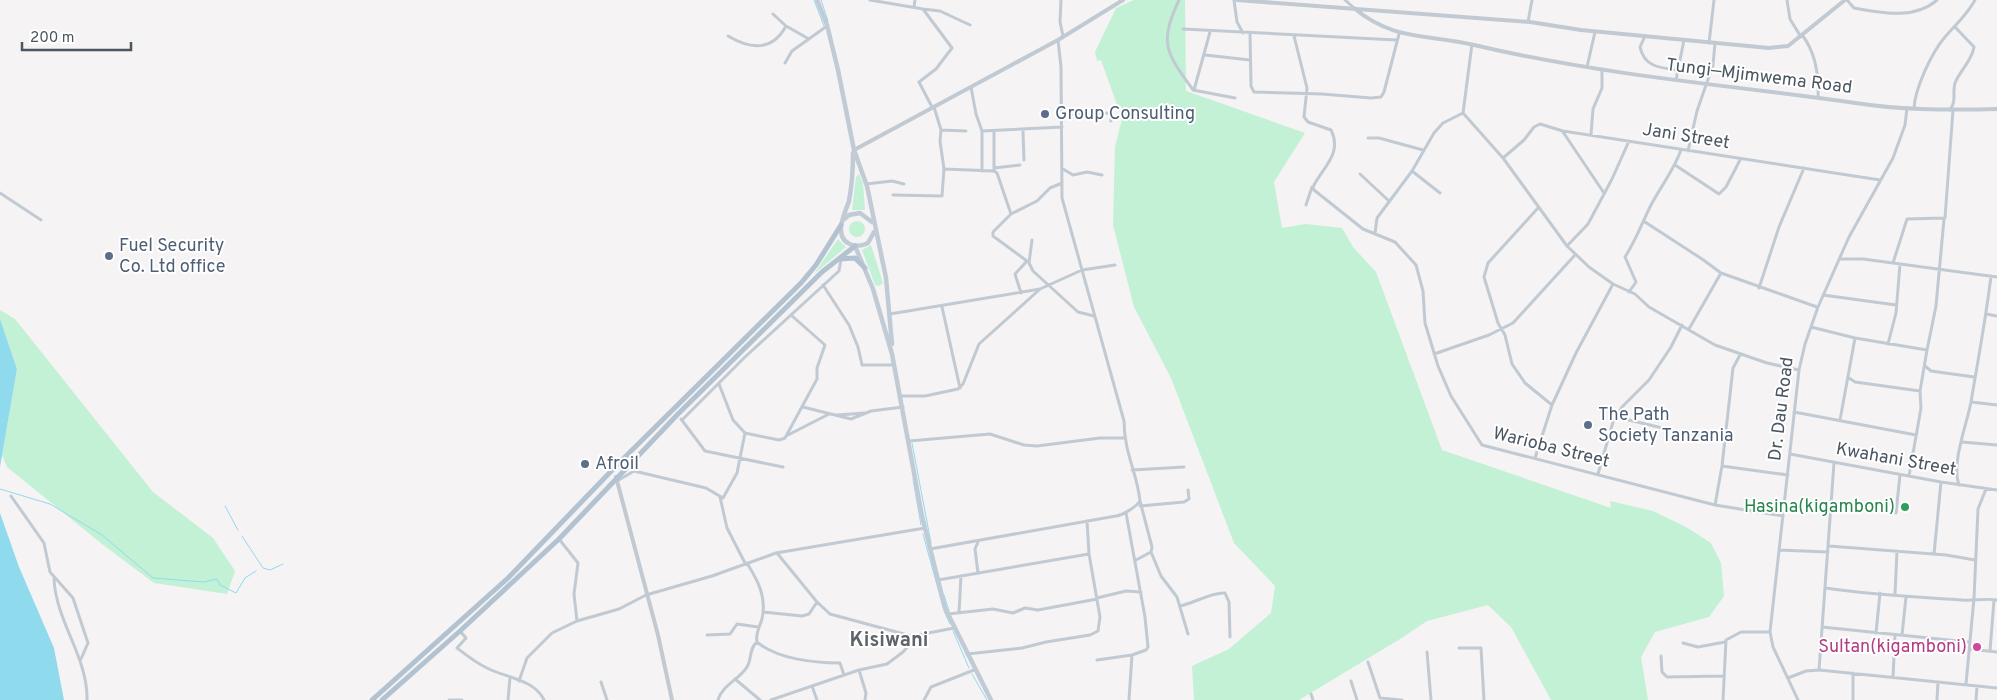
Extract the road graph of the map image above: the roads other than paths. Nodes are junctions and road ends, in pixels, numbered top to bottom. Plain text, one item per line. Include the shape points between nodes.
1 (817, 0) edge
2 (870, 0) edge
3 (915, 0) edge
4 (1061, 0) edge
5 (1123, 0) edge
6 (1179, 0) edge
7 (1235, 0) edge
8 (1345, 0) edge
9 (1532, 0) edge
10 (1714, 0) edge
11 (1787, 0) edge
12 (1846, 0) edge
13 (1937, 0) edge
14 (1975, 0) edge
15 (1261, 1) edge
16 (914, 7) junction
17 (1354, 8) junction
18 (923, 9) junction
19 (773, 14) dead end
20 (1528, 22) junction
21 (827, 25) junction
22 (970, 25) dead end
23 (786, 26) junction
24 (1955, 27) junction
25 (1183, 29) dead end
26 (1210, 32) junction
27 (1595, 32) junction
28 (1243, 33) junction
29 (1250, 33) junction
30 (1399, 34) junction
31 (728, 36) dead end
32 (1063, 36) junction
33 (1294, 36) junction
34 (1646, 36) junction
35 (1802, 37) junction
36 (810, 39) junction
37 (1058, 40) junction
38 (1396, 40) junction
39 (1684, 40) junction
40 (1710, 43) junction
41 (1472, 44) junction
42 (1715, 44) junction
43 (1205, 55) junction
44 (1250, 60) junction
45 (785, 63) dead end
46 (1587, 68) junction
47 (1602, 69) junction
48 (1677, 70) junction
49 (1676, 80) junction
50 (1705, 85) junction
51 (971, 87) junction
52 (1193, 90) junction
53 (1308, 94) junction
54 (1235, 98) dead end
55 (1818, 99) junction
56 (933, 107) junction
57 (1907, 108) junction
58 (1914, 108) junction
59 (1951, 110) junction
60 (1997, 110) edge
61 (1463, 113) junction
62 (1062, 115) junction
63 (1111, 121) dead end
64 (1062, 127) junction
65 (941, 130) junction
66 (1024, 130) junction
67 (966, 131) dead end
68 (982, 131) junction
69 (1563, 131) junction
70 (994, 132) junction
71 (1591, 135) junction
72 (1368, 138) dead end
73 (1629, 142) junction
74 (854, 150) junction
75 (1423, 150) junction
76 (1681, 150) junction
77 (1688, 151) junction
78 (1503, 158) junction
79 (1024, 160) dead end
80 (1740, 160) junction
81 (1020, 165) dead end
82 (1675, 165) junction
83 (1062, 168) junction
84 (1804, 168) junction
85 (944, 170) junction
86 (994, 170) junction
87 (1412, 170) junction
88 (982, 172) junction
89 (1360, 174) dead end
90 (1102, 175) dead end
91 (1880, 180) junction
92 (1062, 183) junction
93 (866, 184) junction
94 (904, 184) dead end
95 (1313, 186) junction
96 (0, 193) edge
97 (1440, 193) dead end
98 (1604, 193) junction
99 (892, 195) dead end
100 (1389, 201) junction
101 (1306, 205) dead end
102 (1538, 208) junction
103 (1011, 214) junction
104 (1944, 218) junction
105 (41, 220) dead end
106 (1645, 222) junction
107 (842, 223) junction
108 (873, 226) junction
109 (1375, 233) junction
110 (1032, 240) dead end
111 (855, 246) junction
112 (1567, 246) junction
113 (1575, 255) junction
114 (841, 258) junction
115 (1839, 259) junction
116 (1028, 260) junction
117 (1893, 263) junction
118 (832, 264) junction
119 (1900, 264) junction
120 (1115, 265) dead end
121 (865, 268) junction
122 (1941, 268) junction
123 (1082, 270) junction
124 (1721, 273) junction
125 (1991, 276) junction
126 (1997, 277) edge
127 (1613, 284) junction
128 (823, 285) junction
129 (1048, 285) junction
130 (1759, 288) junction
131 (1040, 289) junction
132 (1629, 292) junction
133 (1021, 293) junction
134 (1823, 295) junction
135 (1896, 305) junction
136 (942, 307) junction
137 (1818, 307) junction
138 (890, 314) junction
139 (1986, 314) junction
140 (792, 316) junction
141 (1094, 316) junction
142 (1997, 316) edge
143 (1682, 325) junction
144 (1811, 327) junction
145 (1689, 329) junction
146 (1502, 330) junction
147 (1855, 338) junction
148 (1888, 344) junction
149 (1927, 350) junction
150 (892, 354) junction
151 (1434, 354) junction
152 (1740, 355) junction
153 (894, 365) junction
154 (1925, 366) junction
155 (1799, 370) junction
156 (1931, 370) junction
157 (1924, 372) junction
158 (1974, 377) junction
159 (1849, 378) junction
160 (1855, 382) junction
161 (719, 384) junction
162 (1847, 385) junction
163 (960, 388) junction
164 (1920, 391) junction
165 (901, 396) junction
166 (1971, 402) junction
167 (1552, 405) junction
168 (1997, 405) edge
169 (803, 407) junction
170 (903, 407) junction
171 (1794, 412) junction
172 (678, 414) junction
173 (829, 414) junction
174 (1616, 416) junction
175 (682, 420) junction
176 (1840, 420) junction
177 (745, 434) junction
178 (1916, 435) junction
179 (788, 436) junction
180 (1124, 438) junction
181 (1723, 440) junction
182 (909, 441) junction
183 (1962, 442) junction
184 (1997, 445) edge
185 (1790, 454) junction
186 (740, 458) junction
187 (1535, 459) junction
188 (1834, 463) junction
189 (1722, 466) junction
190 (783, 467) dead end
191 (1184, 467) dead end
192 (1132, 470) junction
193 (1598, 474) junction
194 (1788, 475) junction
195 (1900, 475) junction
196 (1909, 476) junction
197 (616, 479) junction
198 (1941, 482) junction
199 (1959, 484) junction
200 (1986, 489) junction
201 (1188, 490) dead end
202 (1997, 490) edge
203 (11, 496) dead end
204 (720, 497) junction
205 (1140, 501) junction
206 (1715, 505) junction
207 (1135, 506) junction
208 (1141, 506) junction
209 (1126, 513) junction
210 (1896, 513) dead end
211 (1783, 516) junction
212 (1088, 521) junction
213 (925, 528) junction
214 (559, 539) junction
215 (978, 542) junction
216 (1829, 546) junction
217 (930, 549) junction
218 (1779, 550) junction
219 (1897, 551) junction
220 (1151, 552) junction
221 (1828, 552) junction
222 (776, 553) junction
223 (1089, 554) junction
224 (1934, 554) junction
225 (1136, 560) junction
226 (1975, 560) junction
227 (746, 563) junction
228 (978, 573) junction
229 (961, 576) junction
230 (54, 579) junction
231 (938, 580) junction
232 (1826, 588) junction
233 (1141, 592) junction
234 (1880, 593) junction
235 (1895, 594) junction
236 (646, 595) junction
237 (1906, 596) junction
238 (1974, 598) junction
239 (1097, 599) junction
240 (1996, 600) edge
241 (817, 602) junction
242 (1180, 606) junction
243 (763, 612) junction
244 (959, 612) junction
245 (948, 614) junction
246 (577, 621) junction
247 (758, 627) junction
248 (1822, 627) junction
249 (954, 628) junction
250 (460, 631) junction
251 (1770, 632) junction
252 (1876, 632) junction
253 (1188, 634) dead end
254 (707, 635) dead end
255 (1895, 635) junction
256 (1902, 636) junction
257 (915, 637) junction
258 (1230, 637) dead end
259 (1726, 641) junction
260 (757, 642) junction
261 (1968, 642) junction
262 (1684, 643) dead end
263 (1459, 648) dead end
264 (1968, 649) junction
265 (1990, 651) junction
266 (1428, 652) dead end
267 (1997, 652) edge
268 (967, 654) junction
269 (1132, 655) junction
270 (1660, 656) dead end
271 (81, 659) junction
272 (1097, 660) dead end
273 (1368, 662) dead end
274 (859, 670) junction
275 (974, 670) junction
276 (1819, 670) junction
277 (1853, 673) junction
278 (844, 675) junction
279 (1724, 676) junction
280 (510, 677) junction
281 (1892, 677) junction
282 (1788, 678) junction
283 (735, 679) junction
284 (519, 681) junction
285 (601, 682) dead end
286 (1351, 682) dead end
287 (1938, 682) junction
288 (1966, 684) junction
289 (812, 686) junction
290 (1976, 686) junction
291 (1997, 688) edge
292 (1312, 694) dead end
293 (87, 700) edge
294 (372, 700) edge
295 (382, 700) edge
296 (449, 700) edge
297 (462, 700) edge
298 (508, 700) edge
299 (544, 700) edge
300 (607, 700) edge
301 (672, 700) edge
302 (718, 700) edge
303 (760, 700) edge
304 (771, 700) edge
305 (817, 700) edge
306 (865, 700) edge
307 (924, 700) edge
308 (991, 700) edge
309 (1129, 700) edge
310 (1313, 700) edge
311 (1357, 700) edge
312 (1402, 700) edge
313 (1431, 700) edge
314 (1484, 700) edge
315 (1723, 700) edge
316 (1798, 700) edge
317 (1853, 700) edge
318 (1937, 700) edge
319 (1976, 700) edge

1 - 21 main road
2 - 16 street
3 - 16 street
4 - 32 street
5 - 32 street
6 - 52 street via 1169,28 1167,49
7 - 15 street
7 - 28 street via 1237,22
8 - 17 street
9 - 20 street
10 - 40 street
11 - 35 street via 1790,19
12 - 13 street via 1854,8 1903,13 1921,11
12 - 35 street
14 - 24 street
15 - 17 street
16 - 18 street
17 - 20 street
17 - 30 street, Tungi—Mjimwema Road via 1368,20
18 - 22 street via 940,11
18 - 56 street via 952,50 936,69 919,82
19 - 23 street
20 - 27 street
21 - 36 street
21 - 74 main road
23 - 31 street via 781,34 761,47 747,46
23 - 36 street
24 - 58 street via 1936,50 1915,98
24 - 59 street via 1974,47 1956,83
25 - 26 street
26 - 28 street
26 - 43 street
27 - 34 street
27 - 46 street
28 - 29 street
29 - 33 street
29 - 44 street
30 - 38 street
30 - 41 street, Tungi—Mjimwema Road
32 - 37 street
33 - 38 street
33 - 53 street
34 - 39 street
34 - 48 street via 1640,48 1648,62 1652,66
35 - 42 street via 1779,48
35 - 55 street via 1818,73
36 - 45 street via 792,51
37 - 51 street
37 - 62 street
38 - 53 street via 1381,97
39 - 40 street
39 - 48 street
40 - 42 street
41 - 46 street, Tungi—Mjimwema Road
41 - 61 street
42 - 50 street via 1713,66
43 - 44 street
43 - 52 street
44 - 53 street via 1254,92
46 - 47 street, Tungi—Mjimwema Road
47 - 49 street, Tungi—Mjimwema Road
47 - 71 street via 1602,88 1593,109
48 - 49 street
49 - 50 street, Tungi—Mjimwema Road
50 - 55 street, Tungi—Mjimwema Road
50 - 77 street
51 - 56 street
51 - 68 street
52 - 54 street
53 - 95 street via 1303,113 1305,120 1332,130 1335,145 1330,162
55 - 57 street, Tungi—Mjimwema Road
56 - 65 street
56 - 74 street
57 - 58 street, Tungi—Mjimwema Road
57 - 91 street, Dr. Dau Road via 1902,137
58 - 59 street, Tungi—Mjimwema Road
59 - 60 street, Tungi—Mjimwema Road
59 - 104 street
61 - 75 street via 1439,127
61 - 78 street
62 - 63 street via 1112,113
62 - 64 street
64 - 66 street
64 - 83 street
65 - 67 street
65 - 85 street
66 - 70 street
66 - 79 street
68 - 70 street
68 - 88 street
69 - 71 street, Jani Street
69 - 78 street, Jani Street via 1537,125
69 - 98 street
70 - 86 street
71 - 73 street, Jani Street
72 - 75 street
73 - 76 street, Jani Street
73 - 98 street
74 - 93 main road
74 - 107 main road via 850,192
75 - 87 street
76 - 77 street, Jani Street
76 - 82 street
77 - 80 street, Jani Street
78 - 102 street
80 - 82 street via 1719,194
80 - 84 street, Jani Street
81 - 86 street
82 - 106 street via 1650,207
83 - 90 street via 1076,176 1087,172
83 - 92 street
84 - 91 street, Jani Street
84 - 130 street
85 - 88 street
85 - 99 street via 942,196
86 - 88 street
86 - 103 street
87 - 97 street
87 - 100 street
89 - 100 street
91 - 115 street, Dr. Dau Road
92 - 103 street
92 - 123 street via 1064,205
93 - 94 street
93 - 108 main road
95 - 101 street
95 - 109 street, Warioba Street via 1336,209 1363,229
96 - 105 street
98 - 112 street via 1588,224
100 - 109 street via 1377,218
102 - 112 street
102 - 146 street via 1485,271
103 - 116 street via 992,234
104 - 117 street via 1907,219
104 - 122 street
106 - 124 street
106 - 132 street via 1625,257 1636,282
107 - 108 main road via 849,215 860,213 866,215
107 - 111 main road via 844,240
107 - 294 main road via 801,284 619,463 508,578
108 - 111 main road via 868,242
108 - 138 main road via 886,278
109 - 151 street, Warioba Street via 1395,242 1416,265 1423,291 1424,323
110 - 116 street
111 - 118 main road
111 - 121 main road
112 - 113 street
113 - 127 street
113 - 146 street via 1513,323
114 - 118 main road
114 - 121 main road via 855,258
114 - 128 street via 841,268
115 - 117 street
115 - 134 street, Dr. Dau Road
116 - 129 street via 1030,267
116 - 133 street via 1015,274
117 - 119 street
118 - 172 main road
119 - 122 street
119 - 135 street
120 - 123 street
121 - 150 main road
122 - 125 street
122 - 149 street
123 - 129 street
123 - 141 street
124 - 130 street
124 - 145 street
125 - 126 street
125 - 139 street
127 - 132 street
127 - 167 street
128 - 140 street
128 - 153 street via 849,325 862,365
129 - 131 street
129 - 141 street via 1078,312
130 - 137 street
131 - 133 street
131 - 163 street via 979,344
132 - 143 street
133 - 136 street
134 - 135 street
134 - 137 street, Dr. Dau Road
135 - 148 street
136 - 138 street
136 - 163 street
137 - 144 street, Dr. Dau Road
138 - 150 main road
139 - 142 street
139 - 158 street
140 - 161 street
140 - 169 street via 826,347 816,368 818,376
141 - 180 street via 1124,421
143 - 145 street
143 - 174 street via 1649,380
144 - 147 street
144 - 155 street, Dr. Dau Road
145 - 152 street
146 - 151 street
146 - 167 street via 1516,373
147 - 148 street
147 - 159 street
148 - 149 street
149 - 154 street
150 - 153 main road
151 - 187 street, Warioba Street via 1451,396 1482,445
152 - 155 street
152 - 181 street via 1733,368
153 - 165 main road
154 - 156 street
154 - 157 street
155 - 171 street, Dr. Dau Road
156 - 157 street
156 - 158 street
157 - 164 street
158 - 166 street
159 - 160 street
159 - 162 street
160 - 162 street
160 - 164 street
161 - 175 street
161 - 177 street via 733,420
162 - 176 street
163 - 165 street via 933,395
164 - 178 street via 1921,408
165 - 170 main road
166 - 168 street
166 - 183 street
167 - 187 street
169 - 173 street
169 - 179 street
170 - 173 street via 851,419
170 - 182 main road
171 - 176 street
171 - 185 street, Dr. Dau Road
172 - 175 street
172 - 197 main road
173 - 179 street
174 - 181 street
174 - 193 street via 1609,429
175 - 186 street via 705,451
176 - 178 street
177 - 179 street via 779,440
177 - 186 street
178 - 196 street
180 - 182 street via 1036,446 990,434
180 - 192 street
181 - 189 street
182 - 213 main road
183 - 184 street
183 - 199 street via 1957,475
185 - 188 street, Kwahani Street
185 - 194 street, Dr. Dau Road
186 - 190 street
186 - 204 street via 734,480
187 - 193 street, Warioba Street
188 - 195 street, Kwahani Street
188 - 216 street
189 - 194 street
189 - 206 street
191 - 192 street
192 - 205 street
193 - 206 street, Warioba Street
194 - 211 street, Dr. Dau Road
195 - 196 street, Kwahani Street
195 - 210 street
196 - 198 street, Kwahani Street
197 - 204 street via 634,471 706,488
197 - 214 main road
197 - 236 street
198 - 199 street, Kwahani Street
198 - 224 street
199 - 200 street, Kwahani Street
200 - 202 street, Kwahani Street
200 - 226 street via 1978,509
201 - 208 street via 1189,498 1184,502
203 - 230 street via 44,543
204 - 227 street via 727,528
205 - 207 street
205 - 208 street
206 - 211 street, Warioba Street
207 - 208 street
207 - 209 street
208 - 220 street
209 - 212 street
209 - 225 street
211 - 218 street, Dr. Dau Road
212 - 215 street
212 - 223 street
213 - 217 main road
213 - 222 street
214 - 246 street via 578,563 574,594
214 - 250 main road
215 - 217 street
215 - 228 street
216 - 219 street
216 - 221 street
217 - 231 main road
218 - 221 street
218 - 251 street, Dr. Dau Road
219 - 224 street
219 - 235 street
220 - 225 street
220 - 242 street via 1161,576
221 - 232 street
222 - 227 street
222 - 241 street
223 - 228 street
223 - 239 street
224 - 226 street
225 - 233 street
226 - 238 street
227 - 236 street
227 - 243 street via 762,590
228 - 229 street
229 - 231 street
229 - 244 street
230 - 271 street via 56,598
230 - 271 street via 73,598 86,635 88,646
231 - 245 main road
232 - 234 street
232 - 248 street
233 - 239 street via 1126,591
233 - 269 street via 1148,647
234 - 235 street
234 - 252 street
235 - 237 street
236 - 246 street via 618,609
236 - 301 street
237 - 238 street
237 - 256 street
238 - 240 street
238 - 261 street
239 - 244 street via 1038,610 1025,608 1013,613 993,609
239 - 268 street via 1100,622 1095,633 1022,648
240 - 265 street
241 - 243 street via 805,616
241 - 257 street via 834,616
242 - 253 street
242 - 258 street via 1225,593 1229,602
243 - 247 street
244 - 245 street
245 - 249 main road
246 - 284 street via 552,633 539,645 527,658
247 - 254 street via 738,624 730,634
247 - 260 street
248 - 252 street
248 - 276 street
249 - 257 street
249 - 268 main road
250 - 280 street via 466,638 457,648 487,668
250 - 295 main road
251 - 259 street via 1741,632 1729,636
251 - 282 street, Dr. Dau Road via 1773,647
252 - 255 street
255 - 256 street
255 - 281 street
256 - 261 street
257 - 274 street via 887,664
259 - 262 street via 1698,647
259 - 279 street
260 - 278 street via 801,660 840,663
260 - 283 street via 748,666
261 - 264 street
263 - 314 street via 1481,648
264 - 265 street
264 - 288 street
265 - 267 street
266 - 313 street
268 - 275 main road
269 - 272 street
269 - 309 street
270 - 279 street via 1662,672 1667,677
271 - 293 street
273 - 312 street via 1380,698
274 - 278 street
274 - 306 street
275 - 307 street via 931,687
275 - 308 main road
276 - 277 street
276 - 282 street
277 - 281 street
277 - 317 street
278 - 289 street
279 - 315 street
280 - 284 street
280 - 298 street
281 - 287 street
282 - 316 street, Dr. Dau Road
283 - 302 street via 724,688
283 - 303 street
284 - 299 street via 538,689
285 - 300 street
286 - 311 street
287 - 288 street
287 - 318 street
288 - 290 street
289 - 304 street
289 - 305 street
290 - 291 street
290 - 319 street
292 - 310 street
296 - 297 street

